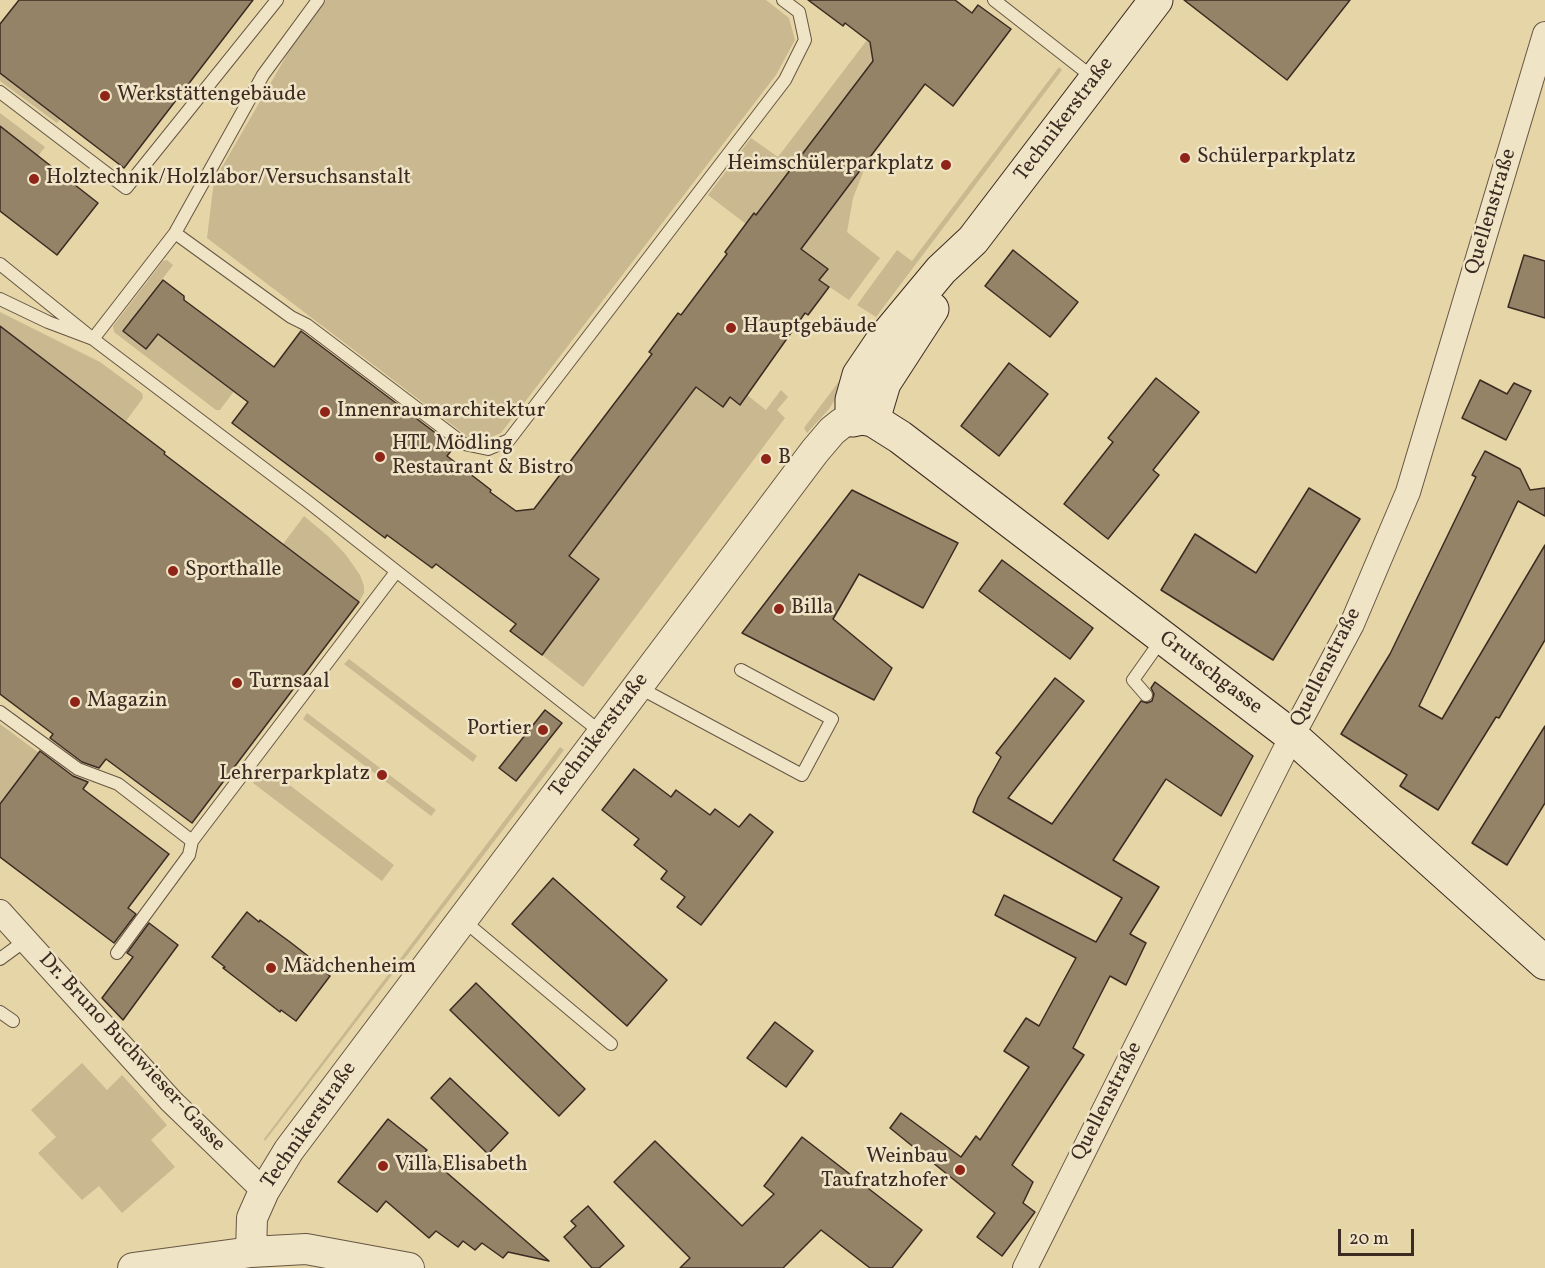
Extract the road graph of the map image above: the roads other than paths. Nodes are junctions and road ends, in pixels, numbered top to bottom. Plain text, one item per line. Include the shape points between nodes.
1 (277, 0) edge
2 (318, 0) edge
3 (783, 0) edge
4 (994, 0) edge
5 (1156, 0) edge
6 (1545, 34) edge
7 (1096, 80) junction
8 (0, 92) edge
9 (175, 233) junction
10 (0, 264) edge
11 (0, 299) edge
12 (93, 339) junction
13 (862, 420) junction
14 (396, 572) junction
15 (1163, 638) junction
16 (741, 670) dead end
17 (637, 686) junction
18 (1146, 695) dead end
19 (0, 712) edge
20 (602, 734) junction
21 (1292, 736) junction
22 (192, 841) junction
23 (0, 912) edge
24 (462, 919) junction
25 (26, 940) junction
26 (117, 953) dead end
27 (0, 959) edge
28 (1545, 963) edge
29 (0, 1012) edge
30 (13, 1022) dead end
31 (611, 1044) dead end
32 (264, 1191) junction
33 (251, 1252) junction
34 (133, 1268) edge
35 (409, 1268) edge
36 (1025, 1268) edge

1 - 8 lane via 126,188
2 - 9 lane via 263,75
3 - 9 lane via 799,12 805,40 785,80 509,440 488,449 464,444 307,325
4 - 7 lane
5 - 7 main road, Technikerstraße
6 - 21 street, Quellenstraße via 1408,492 1352,624
7 - 13 main road, Technikerstraße via 973,240 941,270 882,341 859,375 852,400
9 - 12 lane
10 - 12 lane
11 - 12 lane
12 - 14 lane
13 - 15 main road, Grutschgasse via 900,437
13 - 17 street, Technikerstraße via 842,423 815,451
14 - 20 lane
14 - 22 lane
15 - 18 lane via 1133,680
15 - 21 main road, Grutschgasse
16 - 17 lane via 832,719 802,775
17 - 20 street, Technikerstraße
19 - 22 lane via 78,769 118,784
20 - 24 street, Technikerstraße
21 - 28 main road, Grutschgasse
21 - 36 street, Quellenstraße
22 - 26 lane via 189,855
23 - 25 street, Dr. Bruno Buchwieser-Gasse
24 - 31 lane
24 - 32 street, Technikerstraße via 289,1150
25 - 27 lane
25 - 32 street, Dr. Bruno Buchwieser-Gasse via 171,1101
29 - 30 lane
32 - 33 street, Technikerstraße via 252,1218
33 - 34 street
33 - 35 street via 306,1249

